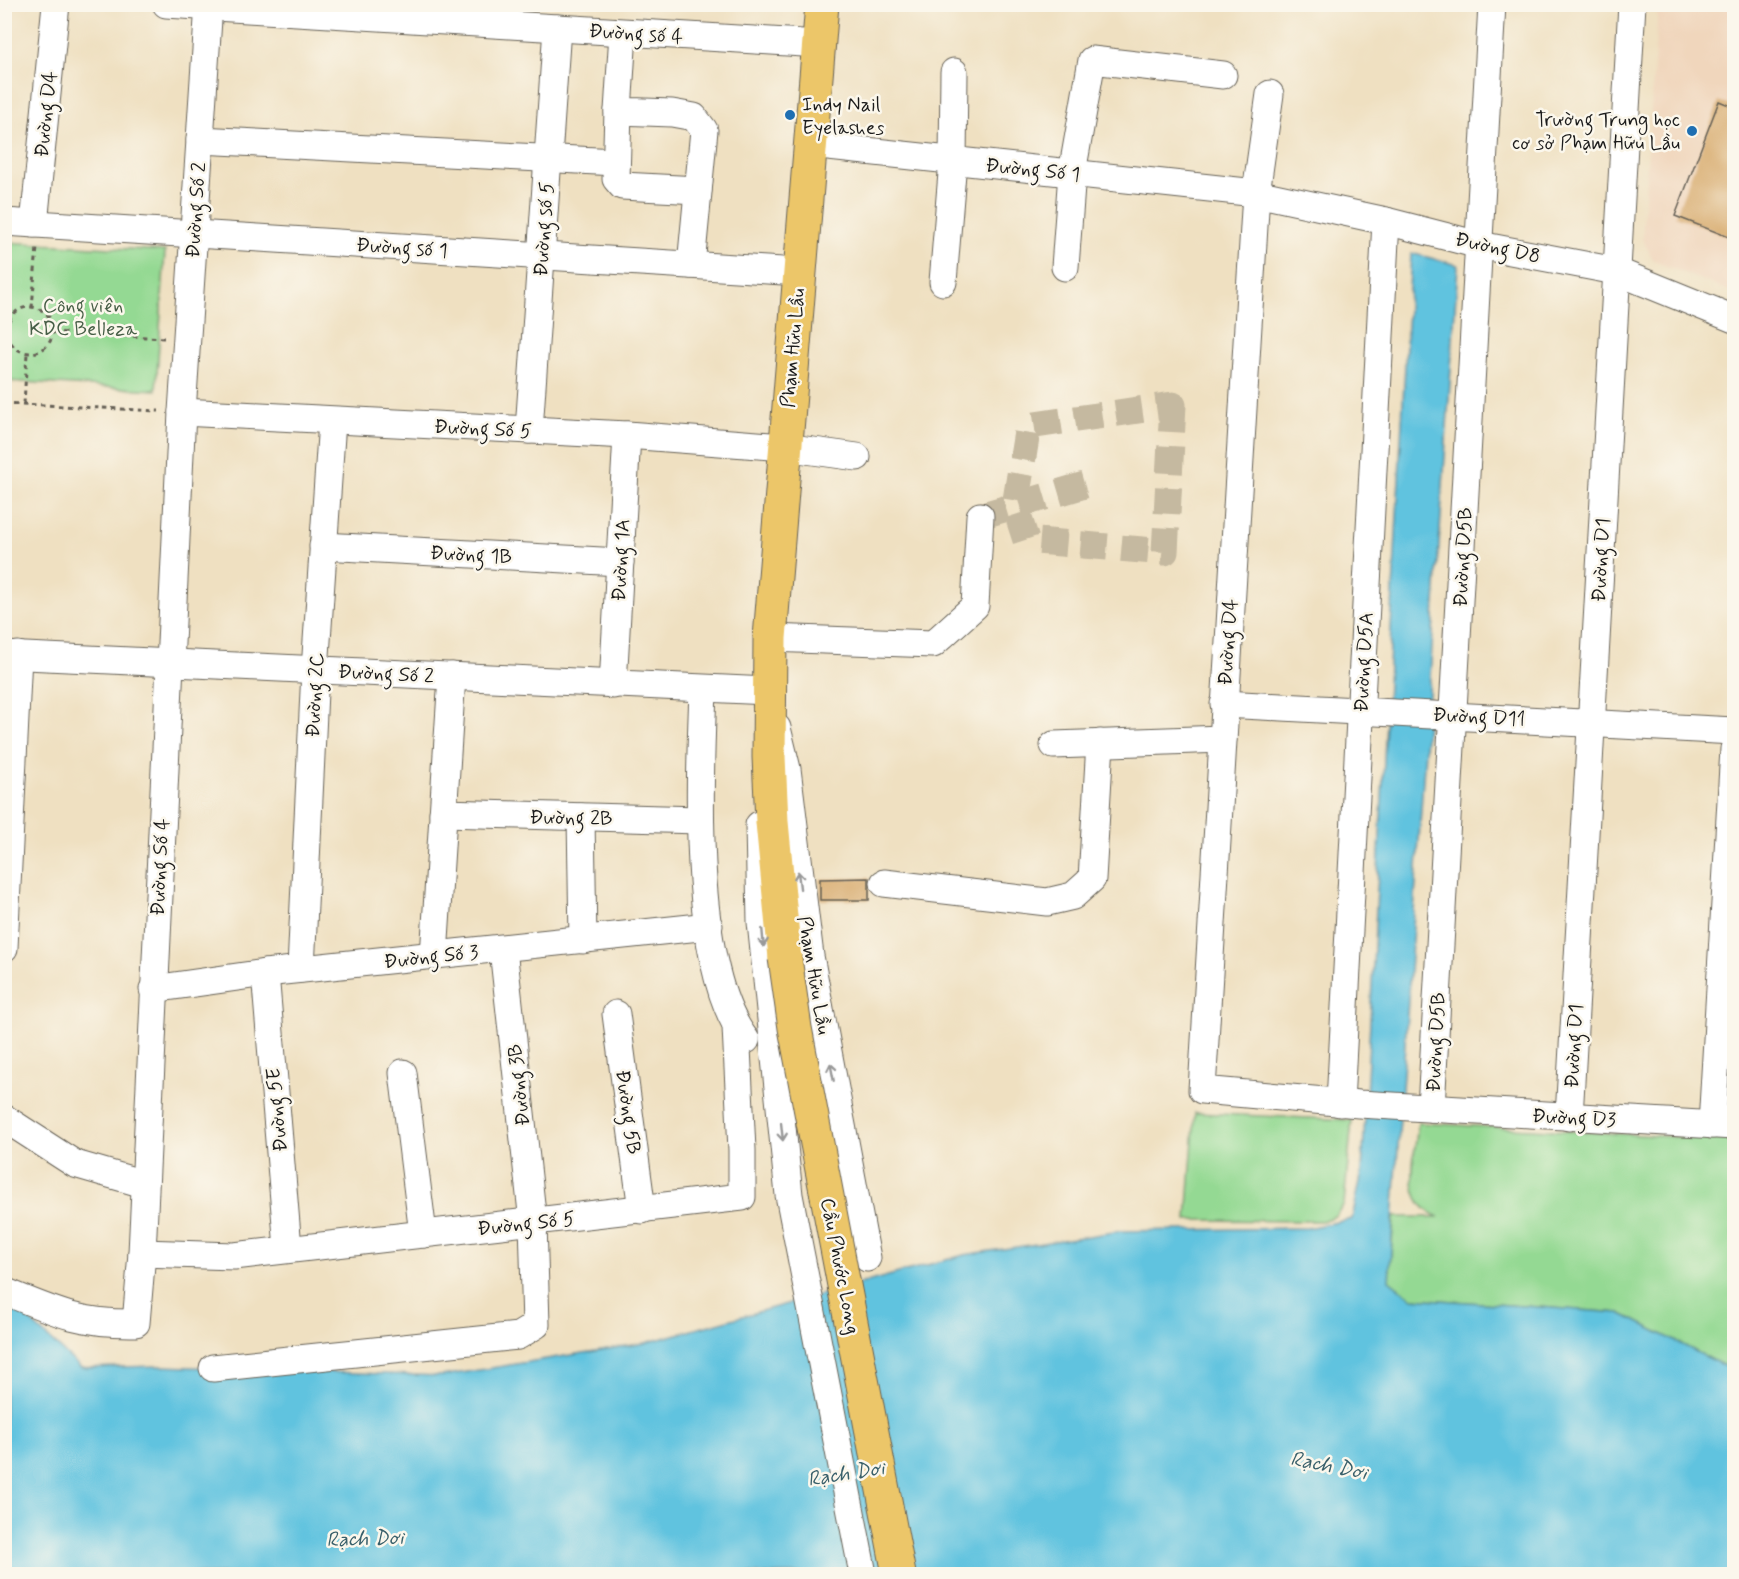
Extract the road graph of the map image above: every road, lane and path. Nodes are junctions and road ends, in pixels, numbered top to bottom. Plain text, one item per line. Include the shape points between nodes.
1 (56, 4) edge
2 (166, 4) edge
3 (822, 4) edge
4 (1492, 4) edge
5 (1632, 4) edge
6 (209, 6) edge
7 (557, 28) junction
8 (623, 33) junction
9 (819, 44) junction
10 (954, 72) dead end
11 (1223, 75) dead end
12 (1270, 94) dead end
13 (618, 111) junction
14 (200, 140) junction
15 (810, 145) junction
16 (548, 159) junction
17 (953, 160) junction
18 (616, 162) junction
19 (1072, 173) junction
20 (698, 190) junction
21 (1256, 193) junction
22 (1386, 221) junction
23 (4, 222) edge
24 (37, 224) junction
25 (194, 234) junction
26 (1479, 244) junction
27 (541, 255) junction
28 (691, 265) junction
29 (1065, 267) dead end
30 (799, 272) junction
31 (1616, 272) junction
32 (943, 282) dead end
33 (32, 308) junction
34 (1734, 319) edge
35 (6, 327) edge
36 (52, 332) junction
37 (187, 339) junction
38 (27, 353) junction
39 (4, 403) edge
40 (24, 404) junction
41 (182, 412) junction
42 (332, 421) junction
43 (529, 430) junction
44 (627, 435) junction
45 (784, 447) junction
46 (857, 457) dead end
47 (980, 516) dead end
48 (323, 546) junction
49 (620, 562) junction
50 (770, 638) junction
51 (11, 655) edge
52 (169, 662) junction
53 (315, 670) junction
54 (452, 676) junction
55 (613, 685) junction
56 (703, 689) junction
57 (768, 691) junction
58 (1224, 704) junction
59 (1373, 710) junction
60 (1446, 714) junction
61 (1591, 723) junction
62 (1734, 731) edge
63 (1223, 739) junction
64 (1100, 743) junction
65 (1054, 745) dead end
66 (1734, 749) edge
67 (443, 813) junction
68 (581, 817) junction
69 (699, 820) junction
70 (884, 883) dead end
71 (709, 926) junction
72 (583, 940) junction
73 (4, 948) edge
74 (503, 948) junction
75 (434, 956) junction
76 (785, 958) joint
77 (301, 969) junction
78 (265, 973) junction
79 (153, 989) junction
80 (616, 1014) dead end
81 (736, 1027) junction
82 (403, 1073) dead end
83 (776, 1079) junction
84 (1349, 1103) junction
85 (1423, 1108) junction
86 (1569, 1116) junction
87 (4, 1118) edge
88 (1723, 1125) edge
89 (851, 1171) junction
90 (144, 1184) junction
91 (788, 1190) junction
92 (642, 1210) junction
93 (533, 1222) junction
94 (423, 1234) junction
95 (288, 1248) junction
96 (142, 1253) junction
97 (867, 1258) dead end
98 (4, 1291) edge
99 (213, 1368) dead end
100 (864, 1575) edge
101 (899, 1575) edge

1 - 24 street, Đường D4
2 - 6 street, Đường số 4
3 - 9 main road, Phạm Hữu Lầu
4 - 26 street, Đường D5B
5 - 31 street, Đường D1
6 - 7 street, Đường số 4
6 - 14 street, Đường Số 2
7 - 8 street, Đường số 4
7 - 16 street, Đường số 5
8 - 9 street, Đường số 4
8 - 13 street
9 - 15 main road, Phạm Hữu Lầu
10 - 17 street
11 - 19 street via 1092,60
12 - 21 street, Đường D4
13 - 18 street
13 - 20 street via 694,117 704,130
14 - 16 street
14 - 25 street, Đường Số 2
15 - 17 street, Đường Số 1
15 - 30 main road, Phạm Hữu Lầu
16 - 18 street
16 - 27 street, Đường số 5
17 - 19 street, Đường Số 1
17 - 32 street
18 - 20 street via 616,179 622,186
19 - 21 street, Đường Số 1
19 - 29 street
20 - 28 street
21 - 22 street, Đường D8
21 - 58 street, Đường D4
22 - 26 street, Đường D8
22 - 59 street, Đường D5A
23 - 24 street, Đường số 1
24 - 25 street, Đường số 1
24 - 33 path
25 - 27 street, Đường số 1
25 - 37 street, Đường Số 2
26 - 31 street, Đường D8
26 - 60 street, Đường D5B
27 - 28 street, Đường số 1
27 - 43 street, Đường số 5
28 - 30 street, Đường số 1
30 - 45 main road, Phạm Hữu Lầu
31 - 34 street, Đường D8
31 - 61 street, Đường D1
33 - 35 path via 14,314
33 - 36 path via 48,317
35 - 38 path via 9,341
36 - 37 path
36 - 38 path via 47,346
37 - 41 street, Đường Số 2
38 - 40 path
39 - 40 path
40 - 41 path
41 - 42 street, Đường Số 5
41 - 52 street, Đường Số 4
42 - 43 street, Đường Số 5
42 - 48 street, Đường 2C
43 - 44 street, Đường Số 5
44 - 45 street, Đường Số 5
44 - 49 street, Đường 1A
45 - 46 street, Đường Số 5
45 - 50 main road, Phạm Hữu Lầu
47 - 50 street via 975,606 933,644
48 - 49 street, Đường 1B
48 - 53 street, Đường 2C
49 - 55 street, Đường 1A
50 - 57 main road, Phạm Hữu Lầu
51 - 52 street, Đường Số 2
51 - 73 street
52 - 53 street, Đường Số 2
52 - 79 street, Đường Số 4
53 - 54 street, Đường Số 2
53 - 77 street, Đường 2C
54 - 55 street, Đường Số 2
54 - 67 street
55 - 56 street, Đường Số 2
56 - 57 street, Đường Số 2
56 - 69 street
57 - 76 main road, Phạm Hữu Lầu via 772,822
57 -> 83 street, Phạm Hữu Lầu via 761,748 759,863
89 -> 57 street, Phạm Hữu Lầu via 808,945 787,769
58 - 59 street, Đường D11
58 - 63 street, Đường D4
59 - 60 street, Đường D11
59 - 84 street, Đường D5A
60 - 61 street, Đường D11
60 - 85 street, Đường D5B
61 - 62 street, Đường D11
61 - 86 street, Đường D1
63 - 64 street
63 - 84 street, Đường D4 via 1202,1090
64 - 65 street
64 - 70 street via 1092,879 1073,896 1047,902
66 - 88 street
67 - 68 street, Đường 2B
67 - 75 street
68 - 69 street, Đường 2B
68 - 72 street
69 - 71 street
71 - 72 street, Đường Số 3
71 - 81 street via 717,970
72 - 74 street, Đường Số 3
74 - 75 street, Đường Số 3
74 - 93 street, Đường 3B
75 - 77 street, Đường Số 3
76 - 101 main road, Cầu Phước Long, bridge via 797,1040
77 - 78 street, Đường Số 3
78 - 79 street, Đường Số 3
78 - 95 street, Đường 5E
79 - 90 street, Đường Số 4
80 - 92 street, Đường 5B
81 - 83 street
81 - 92 street, Đường Số 5 via 741,1197
82 - 94 street
83 -> 91 street, Phạm Hữu Lầu
84 - 85 street, Đường D3
85 - 86 street, Đường D3
86 - 88 street, Đường D3
87 - 90 street via 75,1164
89 - 91 street
89 - 97 street, Phạm Hữu Lầu
90 - 96 street, Đường Số 4
91 - 100 street, Cầu Phước Long
92 - 93 street, Đường Số 5
93 - 94 street, Đường Số 5
93 - 99 street, Đường 3B via 536,1325 525,1334
94 - 95 street, Đường Số 5
95 - 96 street, Đường Số 5 via 234,1256
96 - 98 street, Đường Số 4 via 136,1323 102,1323 66,1316

